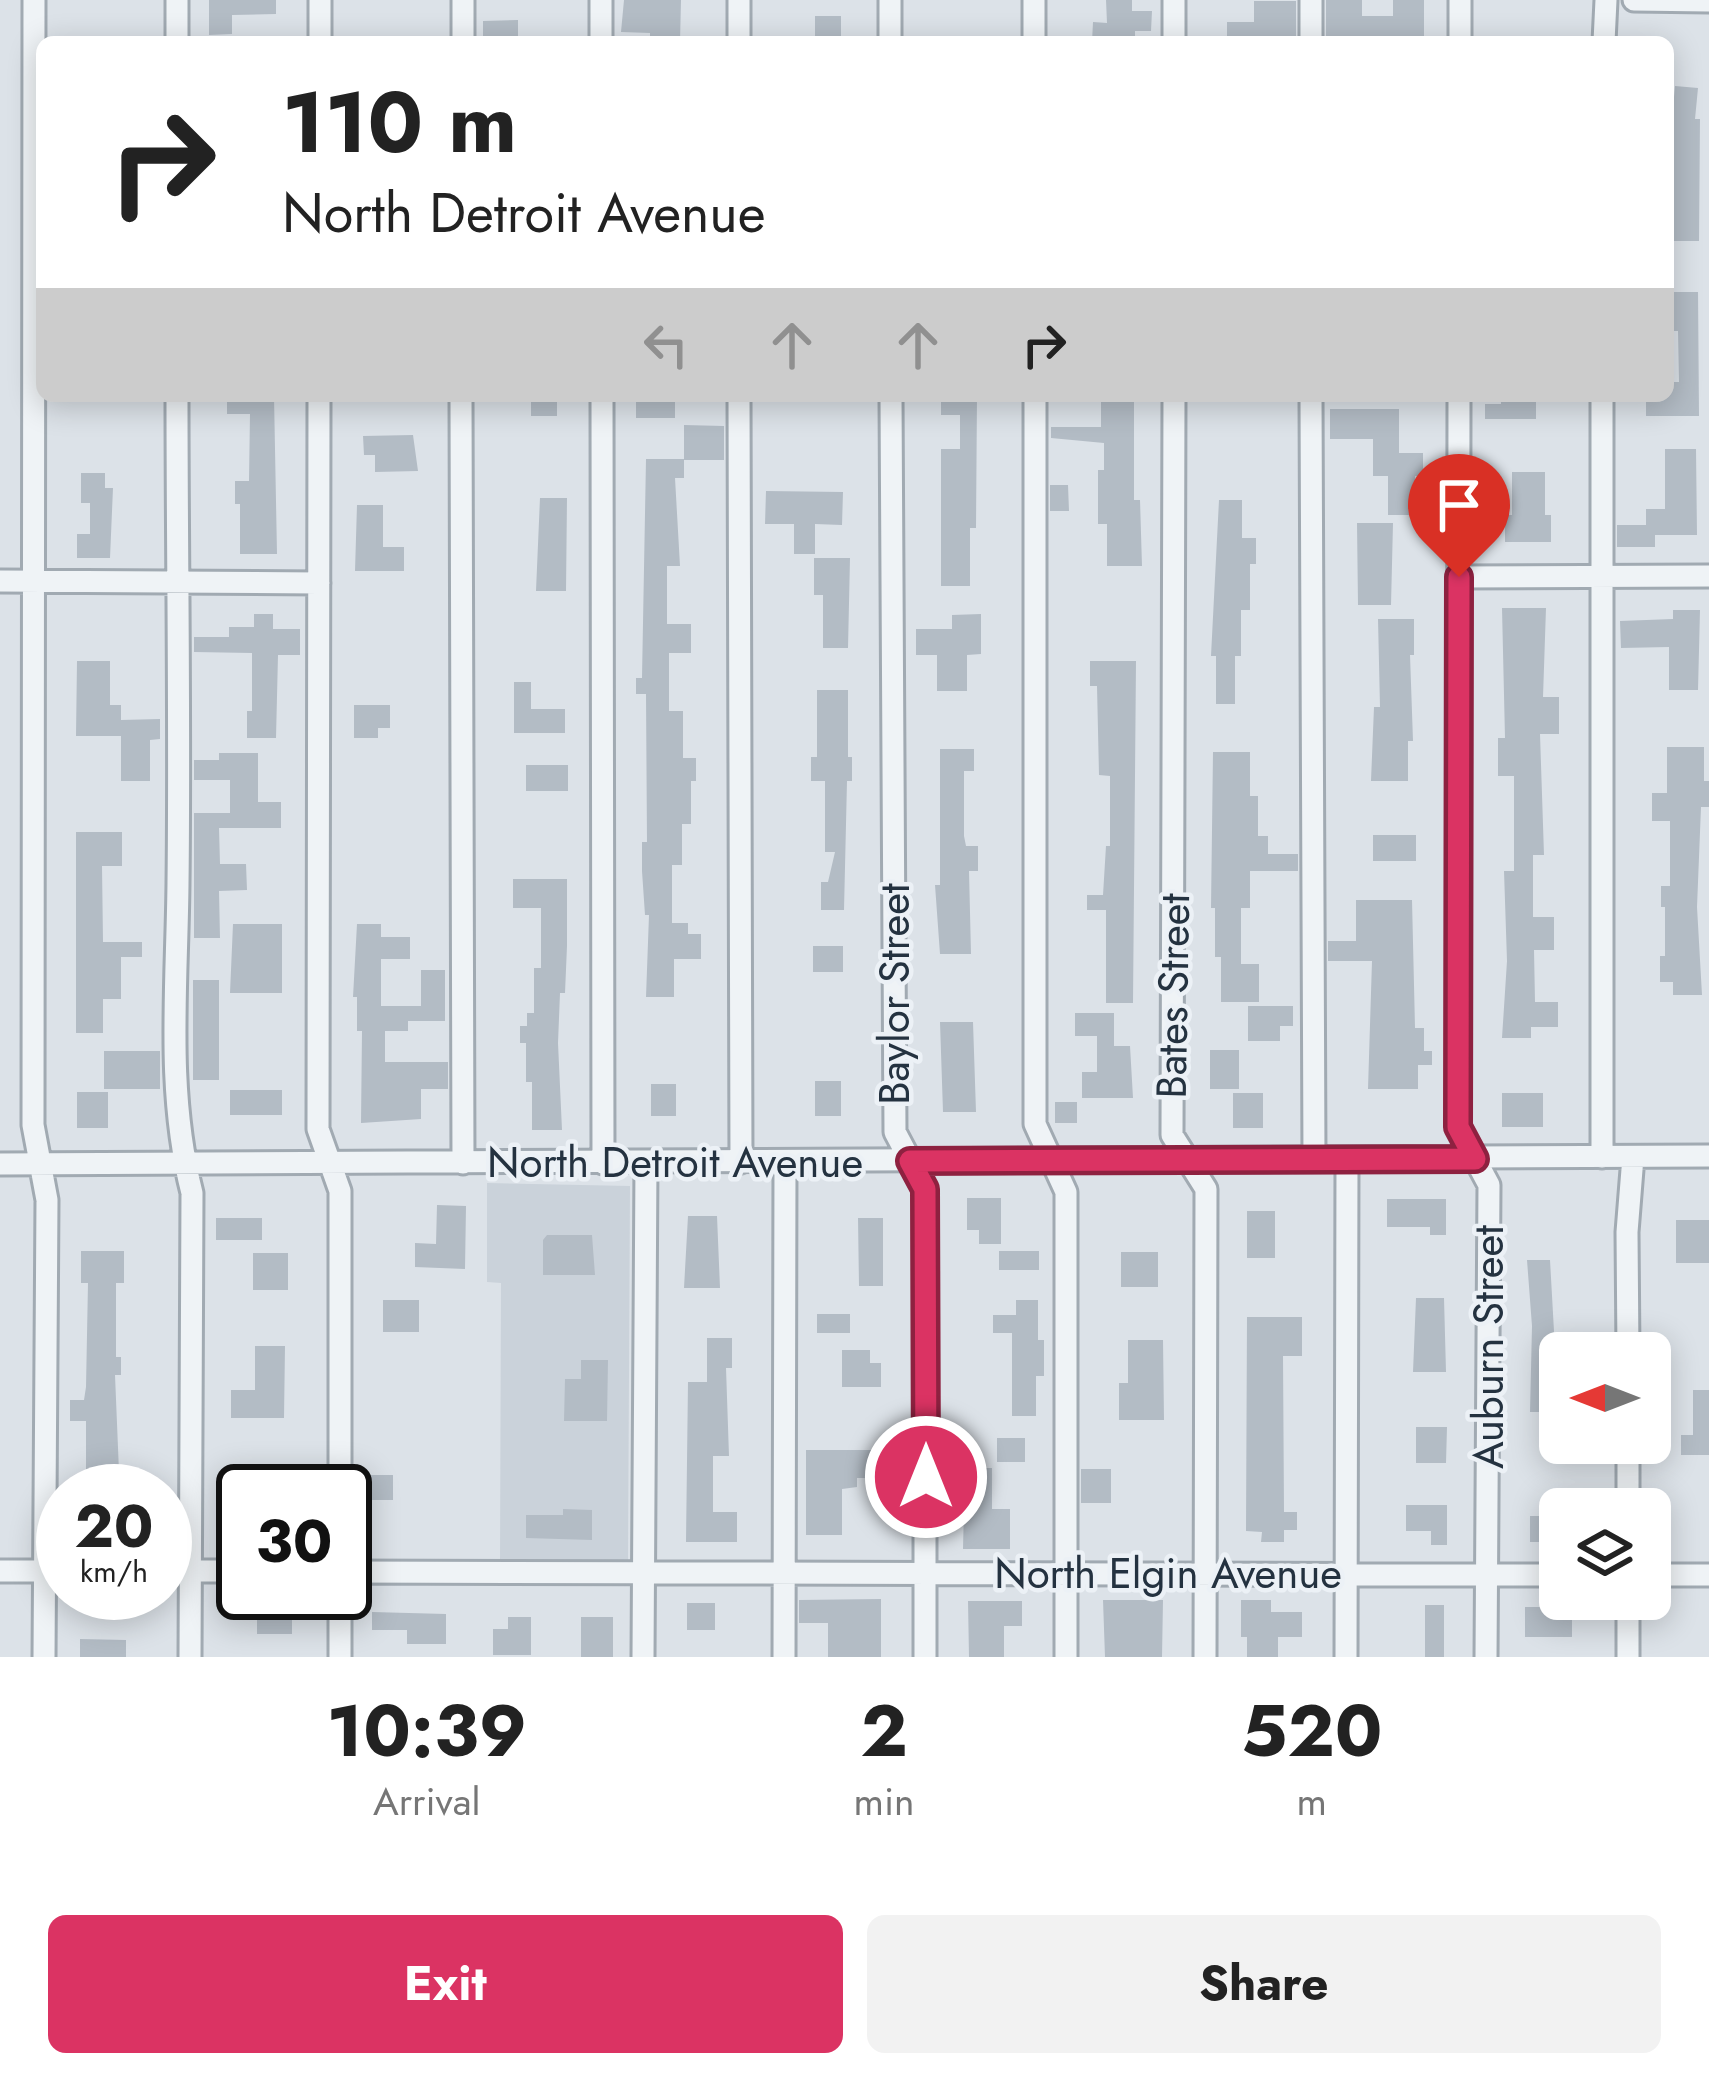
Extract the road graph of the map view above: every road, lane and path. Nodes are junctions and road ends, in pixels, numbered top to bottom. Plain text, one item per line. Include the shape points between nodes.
1 (34, 0) edge
2 (176, 0) edge
3 (320, 0) edge
4 (463, 0) edge
5 (601, 0) edge
6 (740, 0) edge
7 (890, 0) edge
8 (1034, 0) edge
9 (1174, 0) edge
10 (1311, 0) edge
11 (1460, 0) edge
12 (1606, 0) edge
13 (1634, 0) edge
14 (1709, 1) edge
15 (177, 36) edge
16 (320, 36) edge
17 (463, 36) edge
18 (601, 36) edge
19 (740, 36) edge
20 (890, 36) edge
21 (1034, 36) edge
22 (1174, 36) edge
23 (1311, 36) edge
24 (1460, 36) edge
25 (1604, 36) edge
26 (177, 402) edge
27 (320, 402) edge
28 (461, 402) edge
29 (602, 402) edge
30 (739, 402) edge
31 (891, 402) edge
32 (1035, 402) edge
33 (1174, 402) edge
34 (1310, 402) edge
35 (1460, 402) edge
36 (1602, 402) edge
37 (1709, 576) edge
38 (1459, 577) junction
39 (1601, 577) junction
40 (0, 581) edge
41 (34, 581) junction
42 (178, 582) junction
43 (319, 583) junction
44 (1709, 1156) edge
45 (1603, 1157) junction
46 (1633, 1157) junction
47 (1475, 1159) junction
48 (1314, 1160) junction
49 (1347, 1160) junction
50 (910, 1161) junction
51 (1052, 1161) junction
52 (1188, 1161) junction
53 (603, 1162) junction
54 (646, 1162) junction
55 (742, 1162) junction
56 (785, 1162) junction
57 (331, 1163) junction
58 (463, 1163) junction
59 (0, 1164) edge
60 (40, 1164) junction
61 (184, 1164) junction
62 (1628, 1332) edge
63 (51, 1464) edge
64 (191, 1464) edge
65 (340, 1464) edge
66 (0, 1571) edge
67 (36, 1571) edge
68 (372, 1572) edge
69 (644, 1572) junction
70 (784, 1572) junction
71 (926, 1573) junction
72 (1064, 1573) junction
73 (1205, 1574) junction
74 (1348, 1574) junction
75 (1487, 1574) junction
76 (1539, 1574) edge
77 (1671, 1575) edge
78 (1709, 1575) edge
79 (48, 1620) edge
80 (190, 1620) edge
81 (340, 1620) edge
82 (1628, 1620) edge
83 (44, 1657) edge
84 (190, 1657) edge
85 (340, 1657) edge
86 (643, 1657) edge
87 (784, 1657) edge
88 (926, 1657) edge
89 (1066, 1657) edge
90 (1205, 1657) edge
91 (1346, 1657) edge
92 (1486, 1657) edge
93 (1628, 1657) edge

1 - 41 street
2 - 15 street
3 - 16 street
4 - 17 street
5 - 18 street
6 - 19 street
7 - 20 street
8 - 21 street
9 - 22 street
10 - 23 street
11 - 24 street
12 - 25 street
13 - 14 street
26 - 42 street
27 - 43 street
28 - 58 street
29 - 53 street
30 - 55 street
31 - 50 street, Baylor Street via 895,1132
32 - 51 street via 1035,1124
33 - 52 street, Bates Street via 1172,1135
34 - 48 street
35 - 38 street, Auburn Street
36 - 39 street
37 - 39 street
38 - 39 street
38 - 47 street, Auburn Street via 1458,1127
39 - 45 street
40 - 41 street
41 - 42 street
41 - 60 street via 33,1125
42 - 43 street
42 - 61 street via 174,1070
43 - 57 street via 318,1129
44 - 46 street, North Detroit Avenue
45 - 46 street, North Detroit Avenue
45 - 47 street, North Detroit Avenue
46 - 62 street
47 - 49 street, North Detroit Avenue
47 - 75 street, Auburn Street via 1489,1185
48 - 49 street, North Detroit Avenue
48 - 52 street, North Detroit Avenue
49 - 74 street
50 - 51 street, North Detroit Avenue
50 - 56 street, North Detroit Avenue
50 - 71 street, Baylor Street via 925,1189
51 - 52 street, North Detroit Avenue
51 - 72 street via 1066,1192
52 - 73 street, Bates Street via 1206,1189
53 - 54 street, North Detroit Avenue
53 - 58 street, North Detroit Avenue
54 - 55 street, North Detroit Avenue
54 - 69 street
55 - 56 street, North Detroit Avenue
56 - 70 street
57 - 58 street, North Detroit Avenue
57 - 61 street, North Detroit Avenue
57 - 65 street via 340,1191
59 - 60 street, North Detroit Avenue
60 - 61 street, North Detroit Avenue
60 - 63 street
61 - 64 street via 192,1193
66 - 67 street
68 - 69 street, North Elgin Avenue
69 - 70 street, North Elgin Avenue
69 - 86 street
70 - 71 street, North Elgin Avenue
70 - 87 street
71 - 72 street, North Elgin Avenue
71 - 88 street, Baylor Street
72 - 73 street, North Elgin Avenue
72 - 89 street
73 - 74 street, North Elgin Avenue
73 - 90 street, Bates Street
74 - 75 street, North Elgin Avenue
74 - 91 street
75 - 76 street, North Elgin Avenue
75 - 92 street, Auburn Street
77 - 78 street
79 - 83 street
80 - 84 street
81 - 85 street
82 - 93 street

